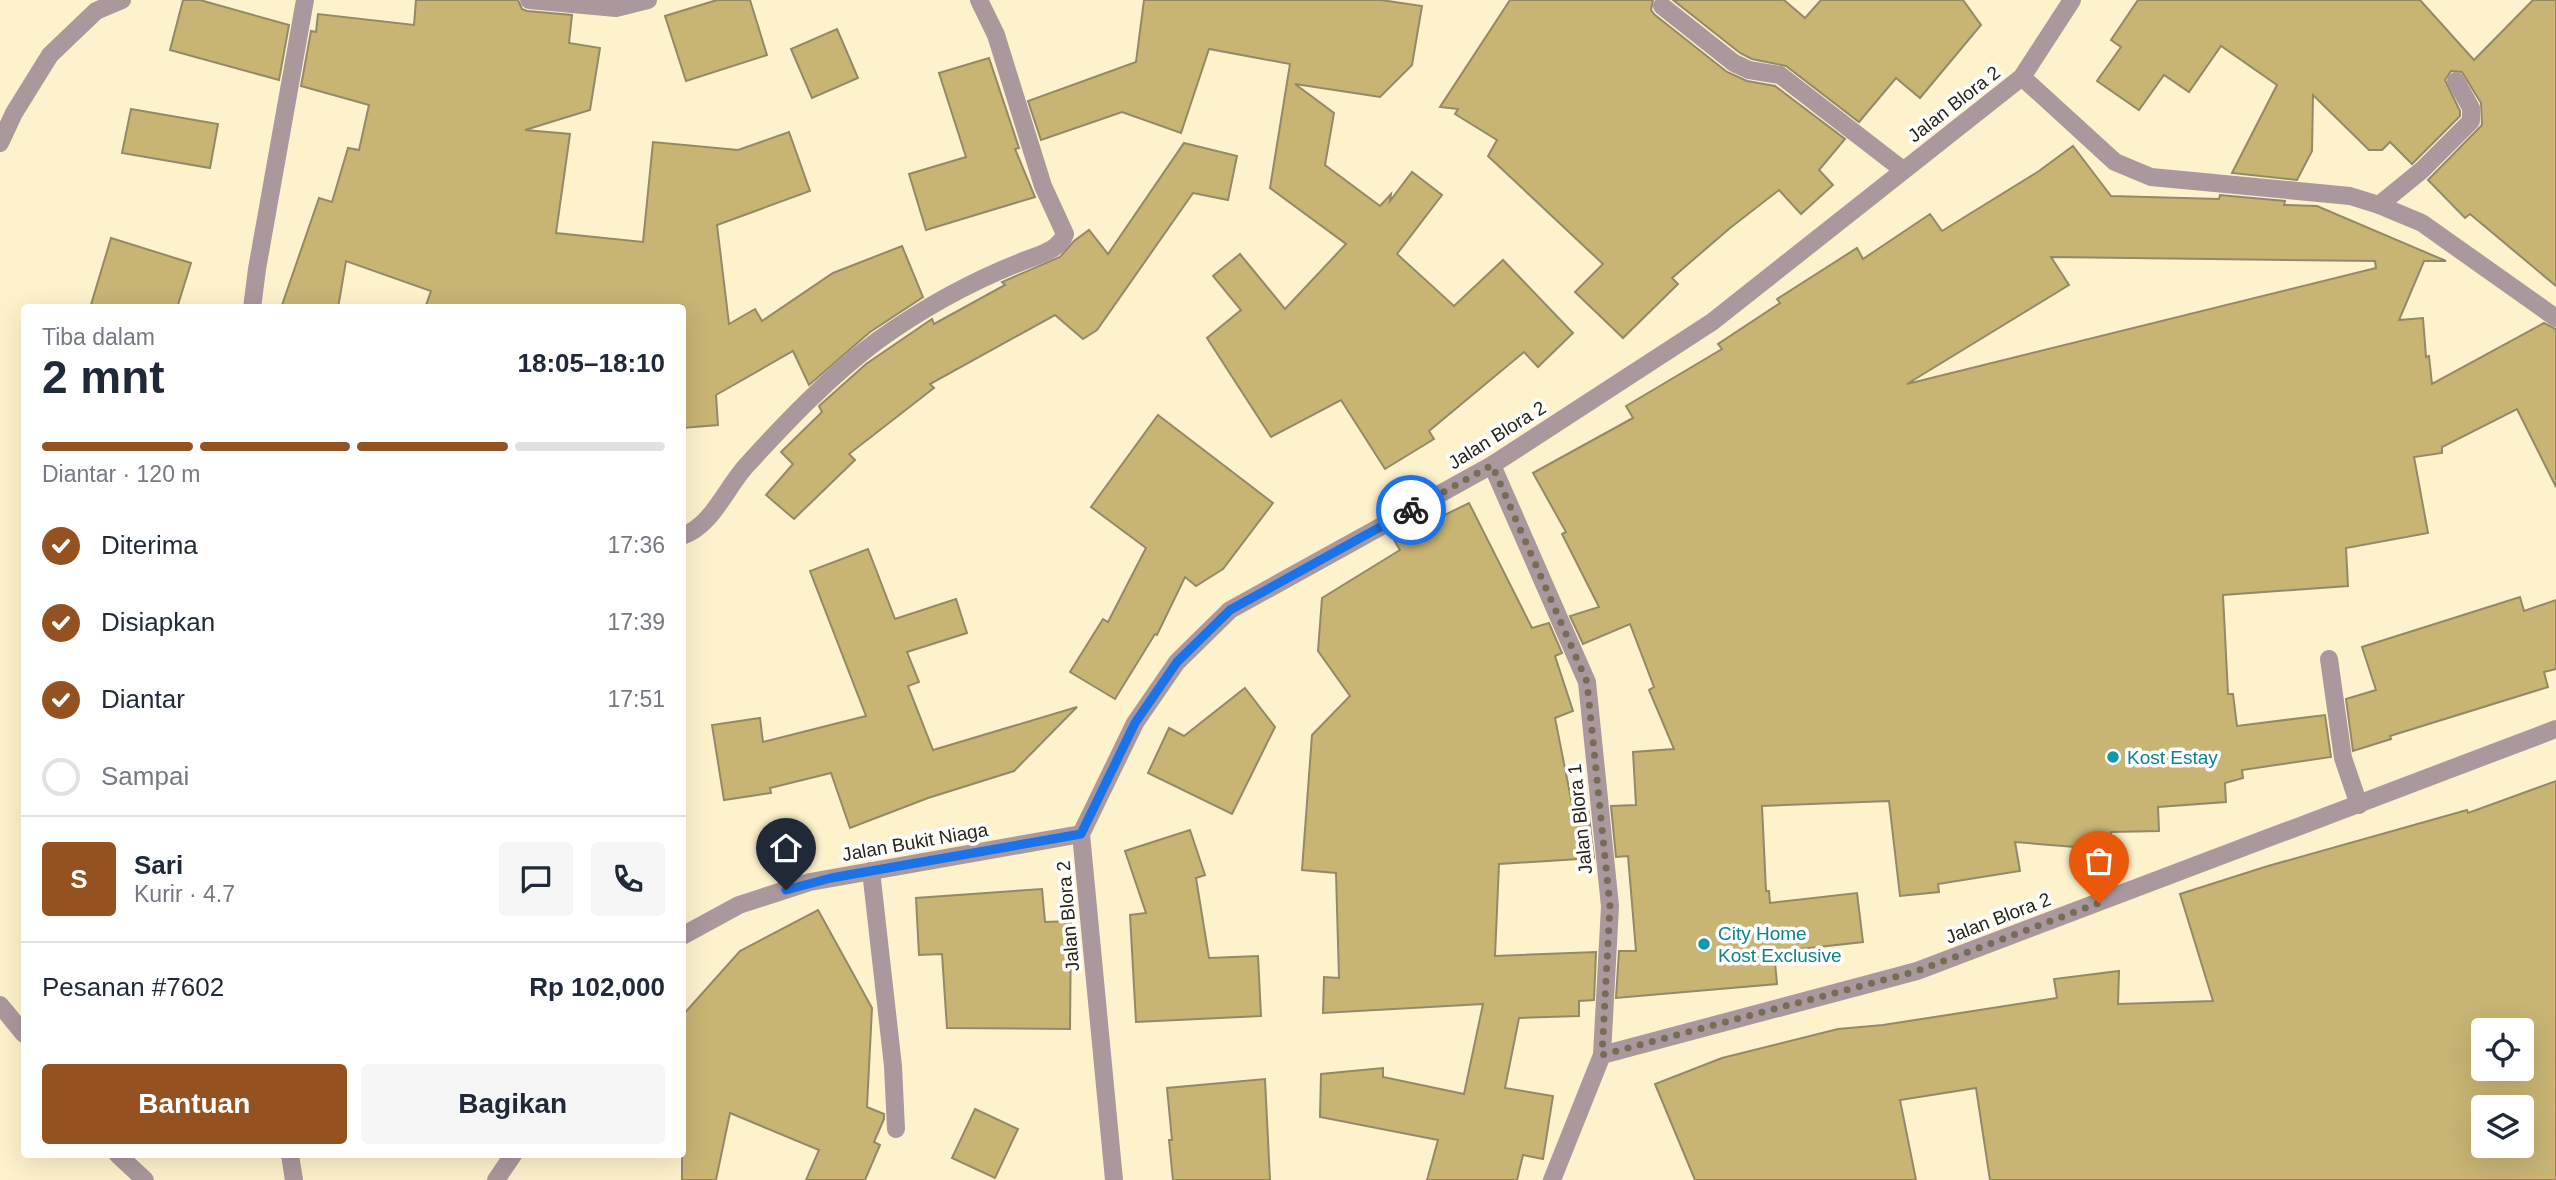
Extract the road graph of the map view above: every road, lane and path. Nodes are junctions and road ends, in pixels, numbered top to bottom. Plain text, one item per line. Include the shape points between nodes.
1 (122, 0) edge
2 (305, 0) edge
3 (529, 0) edge
4 (648, 0) edge
5 (979, 0) edge
6 (2072, 0) edge
7 (1662, 6) dead end
8 (2022, 77) junction
9 (2456, 81) dead end
10 (0, 143) edge
11 (1903, 170) junction
12 (2379, 205) junction
13 (253, 304) edge
14 (2556, 318) edge
15 (1492, 465) junction
16 (686, 534) edge
17 (2329, 659) dead end
18 (2556, 729) edge
19 (2359, 805) junction
20 (1081, 834) junction
21 (871, 871) junction
22 (686, 934) edge
23 (0, 1005) edge
24 (21, 1030) edge
25 (1602, 1055) junction
26 (896, 1129) dead end
27 (121, 1158) edge
28 (290, 1158) edge
29 (511, 1158) edge
30 (145, 1180) edge
31 (294, 1180) edge
32 (496, 1180) edge
33 (1114, 1180) edge
34 (1552, 1180) edge

1 - 10 street via 96,11 50,55
2 - 13 street
3 - 4 street via 616,8
5 - 16 street via 996,35 1063,239 1045,252 984,276 878,341 814,397 744,468 699,527
6 - 8 street, Jalan Blora 2
7 - 11 street via 1734,64 1780,75
8 - 11 street, Jalan Blora 2
8 - 12 street via 2115,162 2130,170 2151,177 2350,197
9 - 12 street via 2471,108 2471,121
11 - 15 street, Jalan Blora 2 via 1712,322
12 - 14 street via 2422,223
15 - 20 street, Jalan Blora 2 via 1230,610 1177,662 1135,723
15 - 25 street, Jalan Blora 1 via 1587,682 1610,906
17 - 19 street via 2343,758
18 - 19 street, Jalan Blora 2
19 - 25 street, Jalan Blora 2 via 1917,971
20 - 21 street, Jalan Bukit Niaga
20 - 33 street, Jalan Blora 2
21 - 22 street, Jalan Bukit Niaga via 810,882 739,905
21 - 26 street
23 - 24 street
25 - 34 street, Jalan Blora 1
27 - 30 street
28 - 31 street
29 - 32 street

